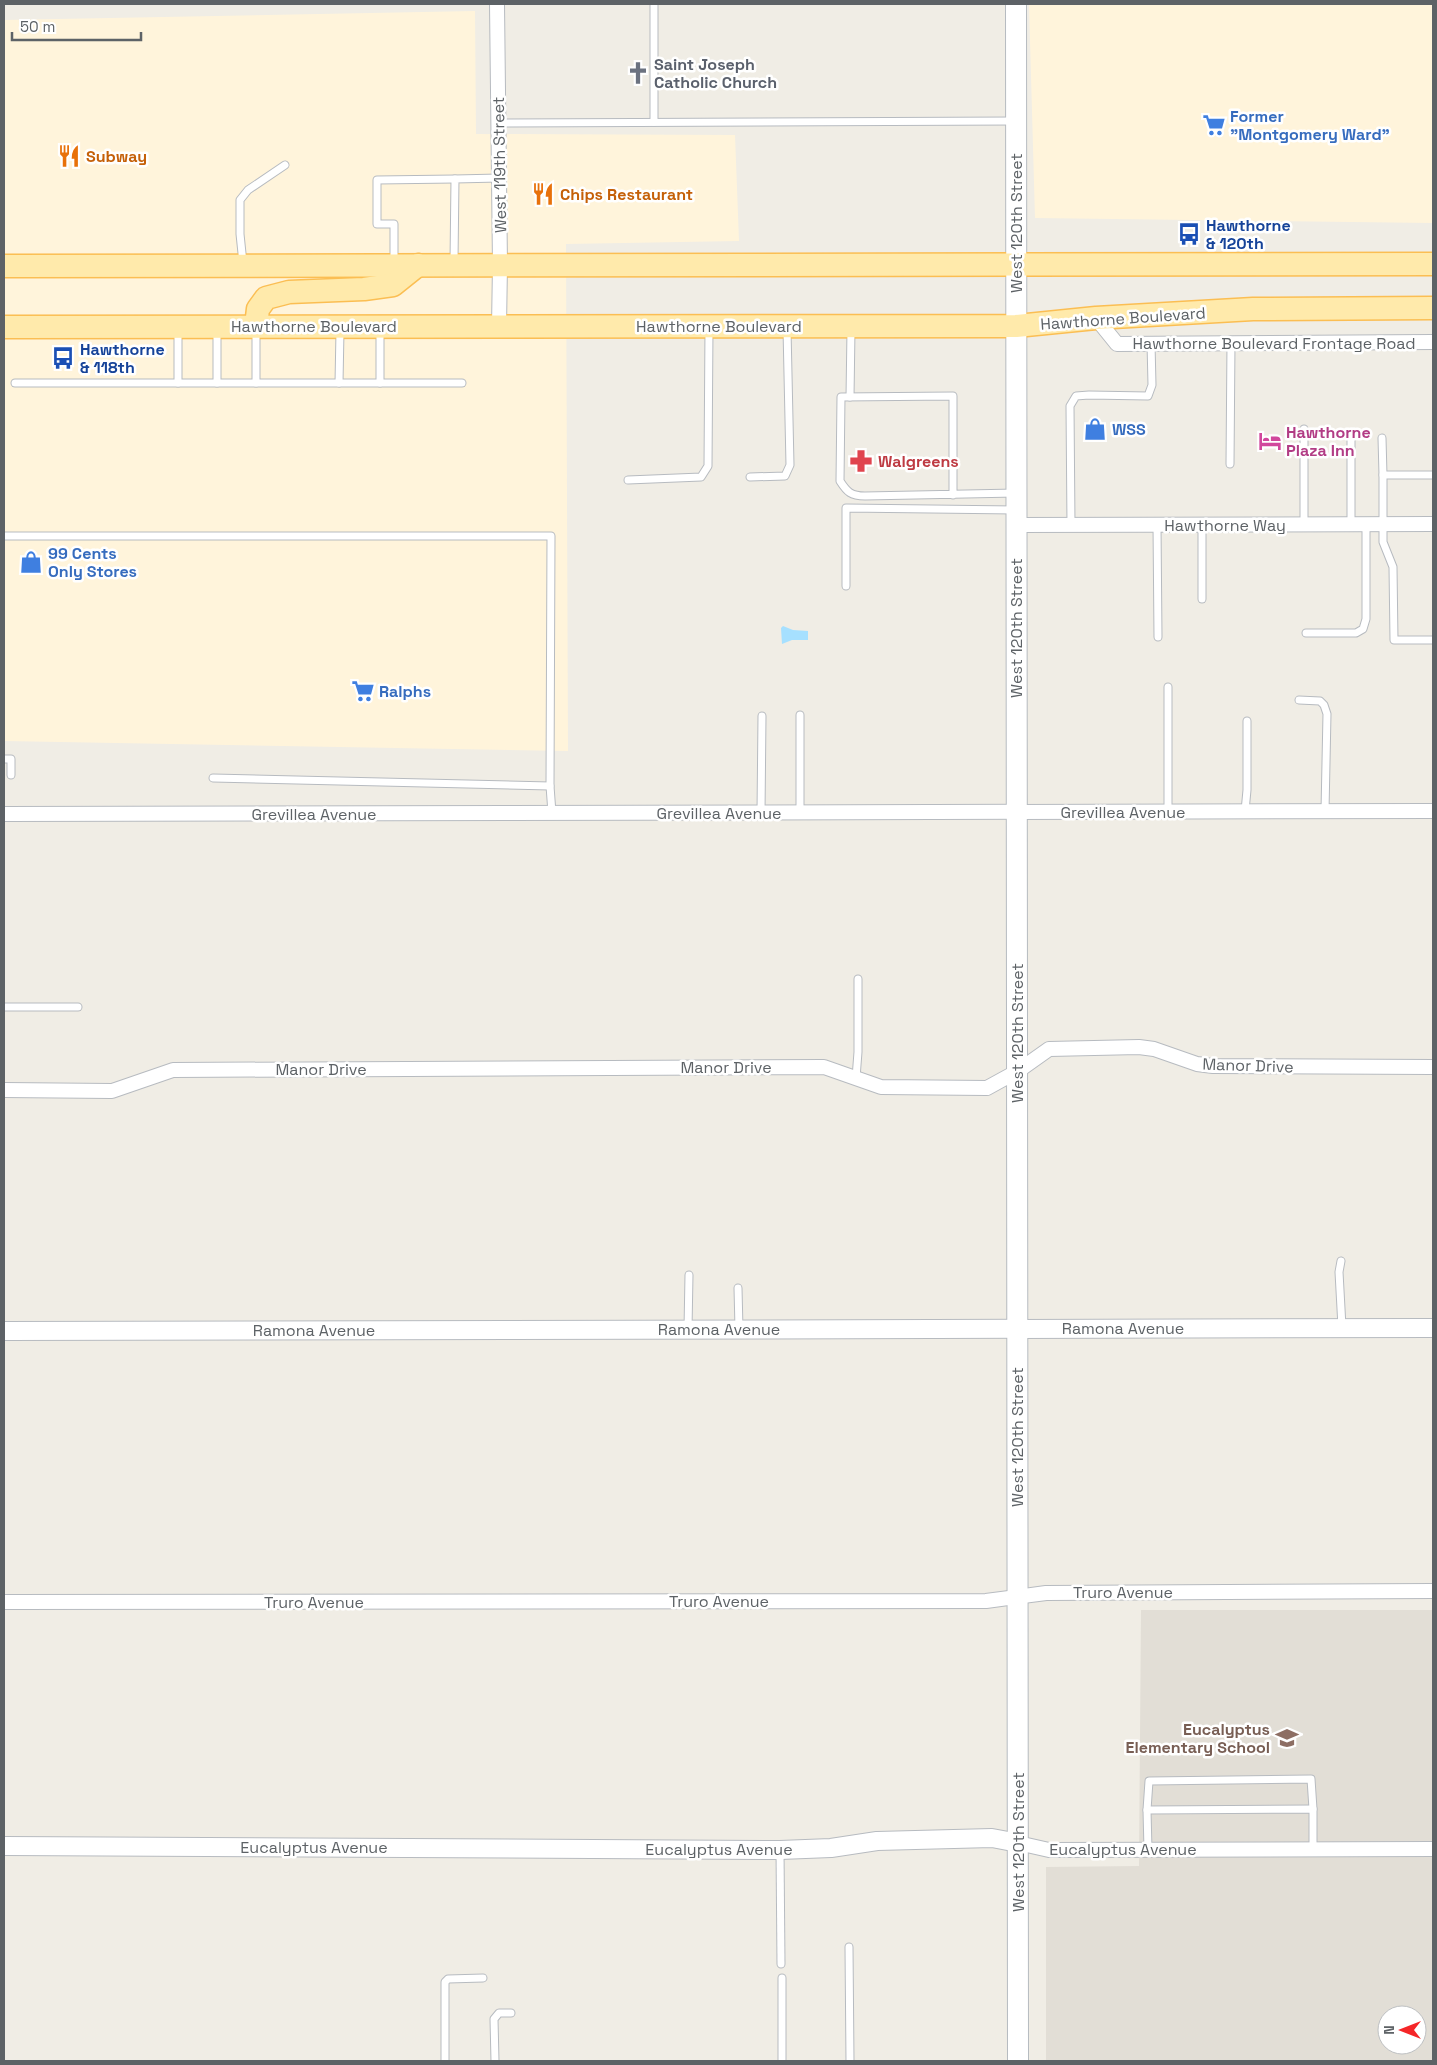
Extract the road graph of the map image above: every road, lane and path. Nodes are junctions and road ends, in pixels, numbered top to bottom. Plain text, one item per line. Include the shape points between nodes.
1 (497, 4) edge
2 (654, 4) edge
3 (1016, 4) edge
4 (1016, 121) junction
5 (654, 122) junction
6 (499, 123) junction
7 (285, 165) dead end
8 (499, 178) junction
9 (455, 179) junction
10 (1016, 264) junction
11 (1433, 264) edge
12 (394, 265) junction
13 (418, 265) junction
14 (454, 265) junction
15 (500, 265) junction
16 (4, 266) edge
17 (243, 266) junction
18 (1433, 308) edge
19 (1096, 318) junction
20 (217, 326) junction
21 (256, 326) junction
22 (340, 326) junction
23 (380, 326) junction
24 (499, 326) junction
25 (710, 326) junction
26 (787, 326) junction
27 (851, 326) junction
28 (1016, 326) junction
29 (4, 327) edge
30 (178, 327) junction
31 (1433, 342) edge
32 (1151, 343) junction
33 (1231, 343) junction
34 (15, 383) dead end
35 (178, 383) junction
36 (217, 383) junction
37 (256, 383) junction
38 (339, 383) junction
39 (380, 383) junction
40 (462, 383) dead end
41 (850, 397) junction
42 (1304, 429) dead end
43 (1351, 434) dead end
44 (1382, 438) dead end
45 (1230, 464) dead end
46 (1433, 474) edge
47 (1382, 475) junction
48 (750, 477) dead end
49 (628, 480) dead end
50 (953, 495) junction
51 (1016, 509) junction
52 (1352, 524) junction
53 (1366, 524) junction
54 (1382, 524) junction
55 (1433, 524) edge
56 (1071, 525) junction
57 (1157, 525) junction
58 (1202, 525) junction
59 (1304, 525) junction
60 (4, 536) edge
61 (846, 586) dead end
62 (1202, 599) dead end
63 (1306, 633) dead end
64 (1158, 637) dead end
65 (1433, 640) edge
66 (1168, 687) dead end
67 (1299, 700) dead end
68 (800, 715) dead end
69 (762, 716) dead end
70 (1247, 721) dead end
71 (4, 759) edge
72 (11, 774) dead end
73 (213, 778) dead end
74 (550, 786) junction
75 (1245, 811) junction
76 (1325, 811) junction
77 (1433, 811) edge
78 (761, 812) junction
79 (800, 812) junction
80 (1017, 812) junction
81 (1168, 812) junction
82 (552, 813) junction
83 (4, 814) edge
84 (858, 979) dead end
85 (4, 1007) edge
86 (78, 1007) dead end
87 (1433, 1067) edge
88 (1018, 1071) junction
89 (856, 1078) junction
90 (4, 1090) edge
91 (1341, 1261) dead end
92 (689, 1275) dead end
93 (738, 1288) dead end
94 (1342, 1328) junction
95 (1433, 1328) edge
96 (1016, 1329) junction
97 (688, 1330) junction
98 (738, 1330) junction
99 (4, 1331) edge
100 (1433, 1591) edge
101 (1018, 1596) junction
102 (4, 1602) edge
103 (1313, 1809) junction
104 (1147, 1810) junction
105 (1018, 1843) junction
106 (4, 1846) edge
107 (780, 1850) junction
108 (1148, 1850) junction
109 (1313, 1850) junction
110 (1433, 1850) edge
111 (849, 1947) dead end
112 (781, 1964) dead end
113 (483, 1978) dead end
114 (782, 1978) dead end
115 (511, 2013) dead end
116 (445, 2061) edge
117 (495, 2061) edge
118 (782, 2061) edge
119 (850, 2061) edge
120 (1018, 2061) edge

1 - 6 street, West 119th Street
2 - 5 lane
3 - 4 main road, West 120th Street
4 - 5 lane
4 - 10 main road, West 120th Street
5 - 6 lane
6 - 8 street, West 119th Street
7 - 17 lane via 248,190 240,200
8 - 9 lane
8 - 15 street, West 119th Street
9 - 12 lane via 377,180 377,224 394,224
9 - 14 lane
10 - 11 main road
10 - 15 main road
10 - 28 main road, West 120th Street
12 - 13 main road
12 - 17 main road
13 - 14 main road
13 - 21 main road via 393,285 289,292 266,298 258,309
14 - 15 main road
15 - 24 street, West 119th Street
16 - 17 main road
18 - 19 main road, Hawthorne Boulevard via 1253,309
19 - 28 main road, Hawthorne Boulevard
19 - 32 street, Hawthorne Boulevard Frontage Road via 1117,344
20 - 21 main road, Hawthorne Boulevard
20 - 30 main road, Hawthorne Boulevard
20 - 36 lane
21 - 22 main road, Hawthorne Boulevard
21 - 37 lane
22 - 23 main road, Hawthorne Boulevard
22 - 38 lane
23 - 24 main road, Hawthorne Boulevard
23 - 39 lane
24 - 25 main road, Hawthorne Boulevard
25 - 26 main road, Hawthorne Boulevard
25 - 49 lane via 708,466 701,478
26 - 27 main road, Hawthorne Boulevard
26 - 48 lane via 790,465 785,476
27 - 28 main road, Hawthorne Boulevard
27 - 41 lane
28 - 51 main road, West 120th Street
29 - 30 main road, Hawthorne Boulevard
30 - 35 lane
31 - 33 street, Hawthorne Boulevard Frontage Road
32 - 33 street, Hawthorne Boulevard Frontage Road
32 - 56 lane via 1152,385 1148,396 1076,396 1070,406
33 - 45 lane
34 - 35 lane
35 - 36 lane
36 - 37 lane
37 - 38 lane
38 - 39 lane
39 - 40 lane
41 - 50 lane via 953,396
41 - 50 lane via 841,397 840,481 848,492 856,496
42 - 59 lane
43 - 52 lane
44 - 47 lane
46 - 47 lane
47 - 54 lane
50 - 51 lane
51 - 56 street, Hawthorne Way
51 - 61 lane via 846,508
51 - 80 main road, West 120th Street
52 - 53 street, Hawthorne Way
52 - 59 street, Hawthorne Way
53 - 54 street, Hawthorne Way
53 - 63 lane via 1366,619 1363,629 1356,633
54 - 55 street, Hawthorne Way
54 - 65 lane via 1383,542 1393,567 1394,640
56 - 57 street, Hawthorne Way
57 - 58 street, Hawthorne Way
57 - 64 lane
58 - 59 street, Hawthorne Way
58 - 62 lane
60 - 74 lane via 551,536
66 - 81 lane
67 - 76 lane via 1320,701 1327,714
68 - 79 lane
69 - 78 lane
70 - 75 lane
71 - 72 lane via 11,759
73 - 74 lane
74 - 82 lane
75 - 76 street, Grevillea Avenue
75 - 81 street, Grevillea Avenue
76 - 77 street, Grevillea Avenue
78 - 79 street, Grevillea Avenue
78 - 82 street, Grevillea Avenue
79 - 80 street, Grevillea Avenue
80 - 81 street, Grevillea Avenue
80 - 88 main road, West 120th Street
82 - 83 street, Grevillea Avenue
84 - 89 lane
85 - 86 lane
87 - 88 street, Manor Drive via 1213,1066 1139,1047 1049,1049
88 - 89 street, Manor Drive via 986,1088 880,1087
88 - 96 main road, West 120th Street
89 - 90 street, Manor Drive via 824,1067 173,1070 112,1091
91 - 94 lane
92 - 97 lane
93 - 98 lane
94 - 95 street, Ramona Avenue
94 - 96 street, Ramona Avenue
96 - 98 street, Ramona Avenue
96 - 101 main road, West 120th Street
97 - 98 street, Ramona Avenue
97 - 99 street, Ramona Avenue
100 - 101 street, Truro Avenue via 1046,1592
101 - 102 street, Truro Avenue via 986,1601
101 - 105 main road, West 120th Street
103 - 104 lane
103 - 104 lane via 1311,1779 1301,1779 1149,1781
103 - 109 lane
104 - 108 lane
105 - 107 street, Eucalyptus Avenue via 992,1838 876,1841 831,1848
105 - 108 street, Eucalyptus Avenue via 1049,1850
105 - 120 main road, West 120th Street
106 - 107 street, Eucalyptus Avenue
107 - 112 lane
108 - 109 street, Eucalyptus Avenue
109 - 110 street, Eucalyptus Avenue
111 - 119 lane
113 - 116 lane via 448,1979 445,1982
114 - 118 lane
115 - 117 lane via 499,2013 494,2019

